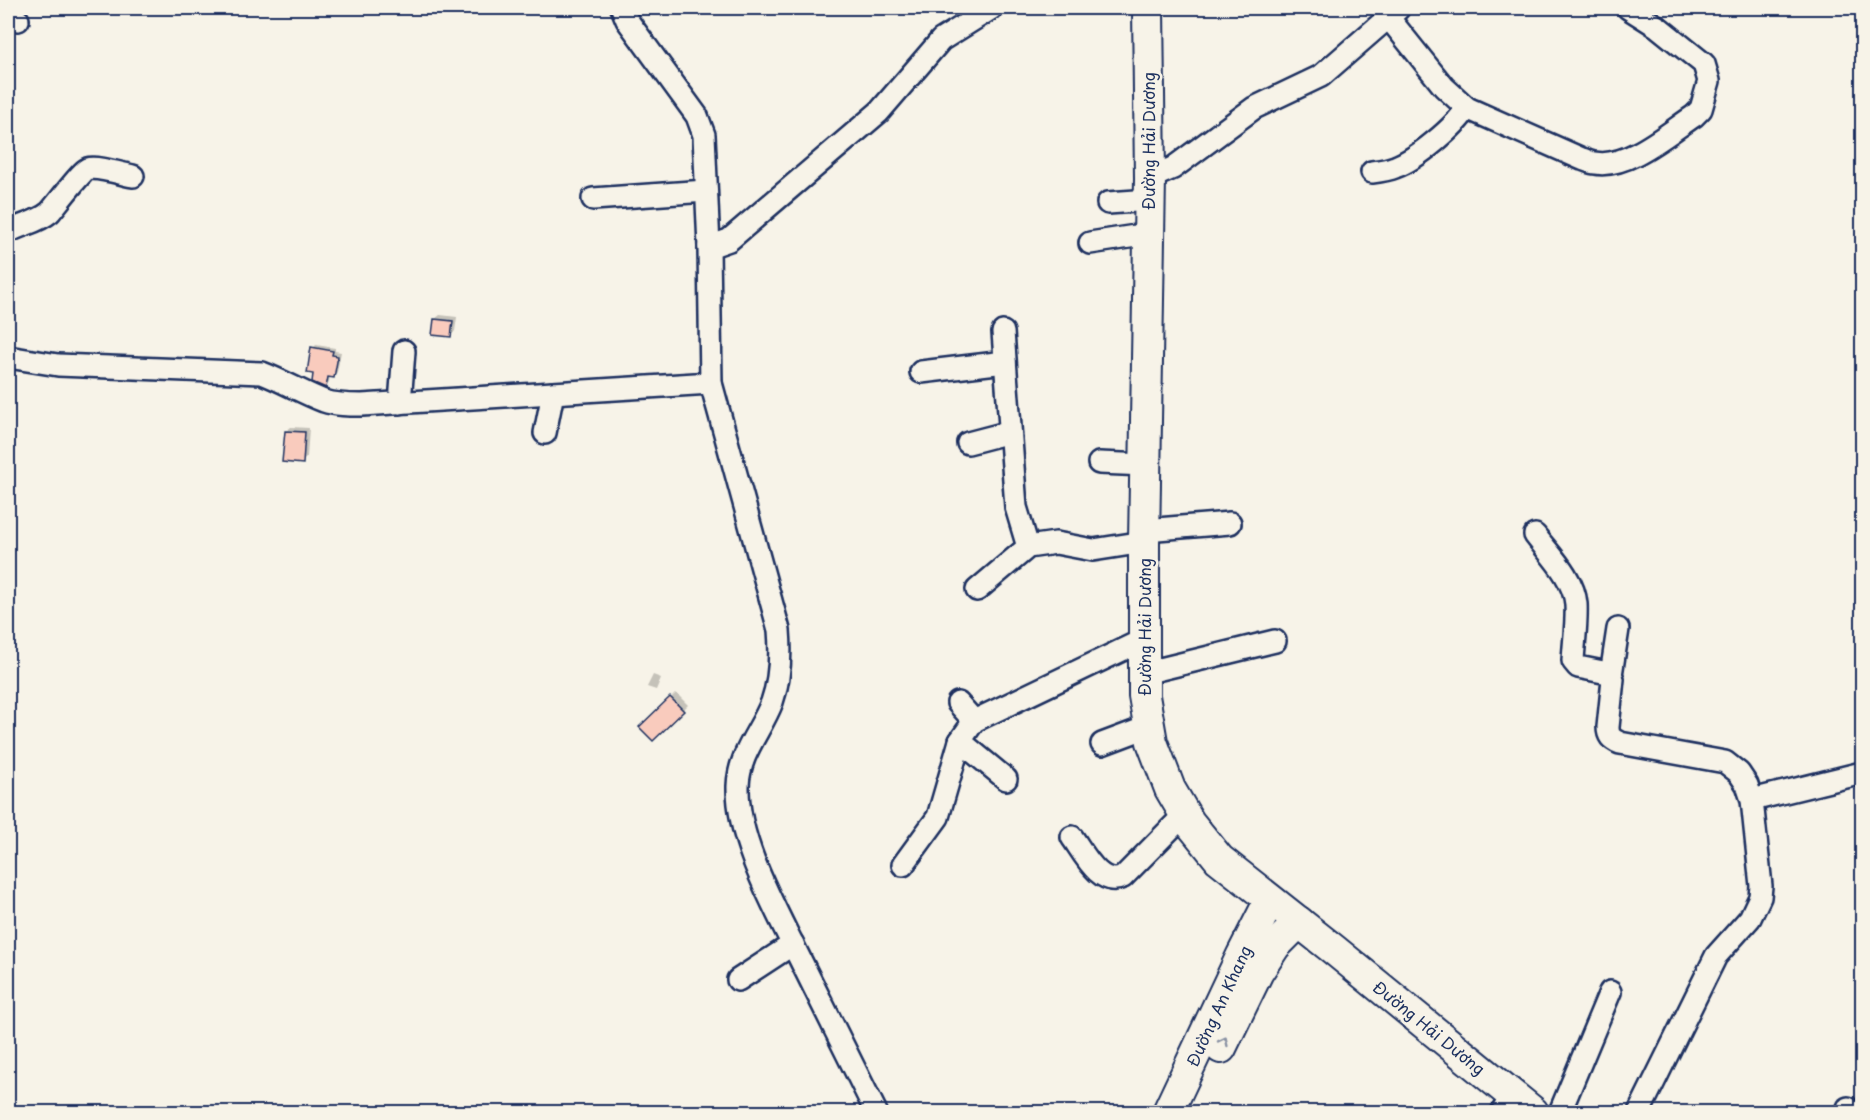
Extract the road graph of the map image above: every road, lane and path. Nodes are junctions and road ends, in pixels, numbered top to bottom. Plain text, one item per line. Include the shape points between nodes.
1 (622, 8) edge
2 (992, 8) edge
3 (1148, 8) edge
4 (1628, 8) edge
5 (1394, 12) edge
6 (1467, 108) junction
7 (1372, 172) dead end
8 (133, 176) dead end
9 (1150, 189) junction
10 (706, 191) junction
11 (593, 199) dead end
12 (1108, 203) dead end
13 (8, 232) edge
14 (1149, 234) junction
15 (1090, 243) dead end
16 (709, 247) junction
17 (1003, 332) dead end
18 (404, 351) dead end
19 (8, 357) edge
20 (1005, 362) junction
21 (921, 372) dead end
22 (711, 383) junction
23 (553, 393) junction
24 (400, 403) junction
25 (1010, 432) junction
26 (545, 433) dead end
27 (968, 443) dead end
28 (1099, 463) dead end
29 (1146, 465) junction
30 (1230, 523) dead end
31 (1535, 535) dead end
32 (1144, 536) junction
33 (1028, 547) junction
34 (977, 590) dead end
35 (1618, 629) dead end
36 (1145, 639) junction
37 (1275, 641) dead end
38 (1144, 673) junction
39 (1611, 675) junction
40 (958, 703) dead end
41 (974, 721) junction
42 (1150, 726) junction
43 (960, 741) junction
44 (1102, 744) dead end
45 (1863, 773) edge
46 (1006, 779) dead end
47 (1752, 800) junction
48 (1187, 818) junction
49 (1072, 837) dead end
50 (903, 865) dead end
51 (1128, 889) dead end
52 (1270, 900) junction
53 (1299, 922) junction
54 (793, 944) junction
55 (738, 980) dead end
56 (1610, 992) dead end
57 (1515, 1107) edge
58 (876, 1113) edge
59 (1168, 1113) edge
60 (1189, 1113) edge
61 (1560, 1113) edge
62 (1639, 1113) edge

1 - 10 street via 702,126
2 - 16 street via 941,40 872,118 729,240
3 - 9 highway, Đường Hải Dương
4 - 6 street via 1704,64 1709,81 1701,109 1637,154 1620,161 1595,163
5 - 6 street via 1444,87
5 - 9 street via 1321,76 1254,108
6 - 7 street via 1459,121 1414,157 1398,166
8 - 13 street via 83,170 50,212
9 - 12 street
9 - 14 highway, Đường Hải Dương
10 - 11 street
10 - 16 street
14 - 15 street
14 - 29 highway, Đường Hải Dương
16 - 22 street
17 - 20 street
18 - 24 street
19 - 24 street via 58,365 262,373 333,403
20 - 21 street
20 - 25 street
22 - 23 street
22 - 54 street via 781,650 772,702 741,765 740,816 749,847
23 - 24 street
23 - 26 street
25 - 27 street
25 - 33 street via 1016,507
28 - 29 street
29 - 32 highway, Đường Hải Dương
30 - 32 street
31 - 39 street via 1573,592 1573,661 1578,667
32 - 33 street via 1093,550 1056,543
32 - 36 highway, Đường Hải Dương
33 - 34 street
35 - 39 street
36 - 38 highway, Đường Hải Dương
36 - 41 street
37 - 38 street
38 - 42 highway, Đường Hải Dương
39 - 47 street via 1614,683 1608,735 1612,740 1725,762 1739,773
40 - 41 street
41 - 43 street
42 - 44 street
42 - 48 highway, Đường Hải Dương via 1152,742
43 - 46 street
43 - 50 street via 938,817
45 - 47 street
47 - 62 street via 1761,886 1758,903 1716,957
48 - 49 street via 1117,880 1098,872
48 - 51 street
48 - 52 highway, Đường Hải Dương via 1219,860
52 - 53 highway, Đường Hải Dương
52 - 59 highway, Đường An Khang
53 - 57 highway, Đường Hải Dương
60 -> 53 highway, Đường An Khang via 1258,972 1275,946
54 - 55 street
54 - 58 street
56 - 61 street

